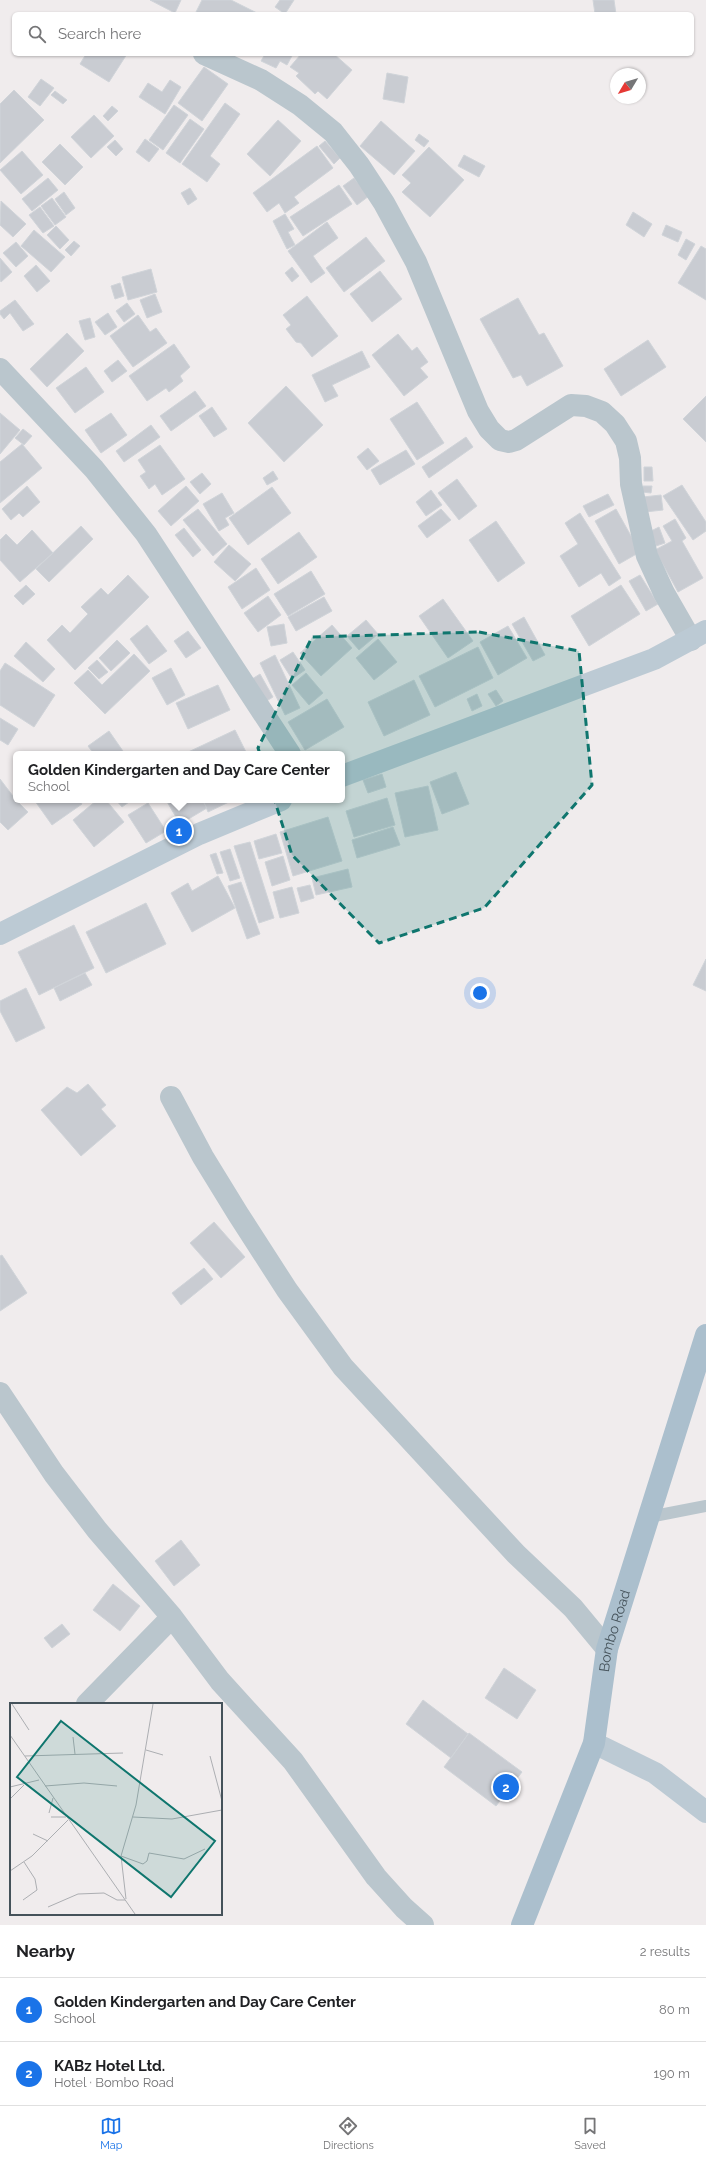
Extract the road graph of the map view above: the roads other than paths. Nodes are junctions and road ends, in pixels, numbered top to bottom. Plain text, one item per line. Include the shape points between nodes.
1 (208, 56) edge
2 (0, 370) edge
3 (699, 635) edge
4 (288, 751) edge
5 (345, 775) edge
6 (274, 803) edge
7 (0, 934) edge
8 (171, 1097) dead end
9 (706, 1335) edge
10 (0, 1393) edge
11 (706, 1506) edge
12 (649, 1517) junction
13 (172, 1617) junction
14 (607, 1649) junction
15 (88, 1703) edge
16 (594, 1743) junction
17 (706, 1812) edge
18 (423, 1925) edge
19 (522, 1925) edge

1 - 3 street via 261,80 300,105 333,132 359,165 416,262 478,411 494,435 500,440 516,440 571,405 586,406 602,412 615,424 626,441 630,458 631,484 647,556 664,593
2 - 4 street via 94,469 146,534
3 - 5 street via 654,659
6 - 7 street via 198,834
8 - 14 street via 203,1157 238,1214 287,1290 343,1367 516,1554 573,1608
9 - 12 main road, Bombo Road
10 - 13 street via 54,1474 97,1530
11 - 12 lane
12 - 14 main road, Bombo Road
13 - 15 street
13 - 18 street via 220,1681 294,1761 376,1877
14 - 16 main road, Bombo Road
16 - 17 street via 655,1773
16 - 19 main road, Bombo Road

